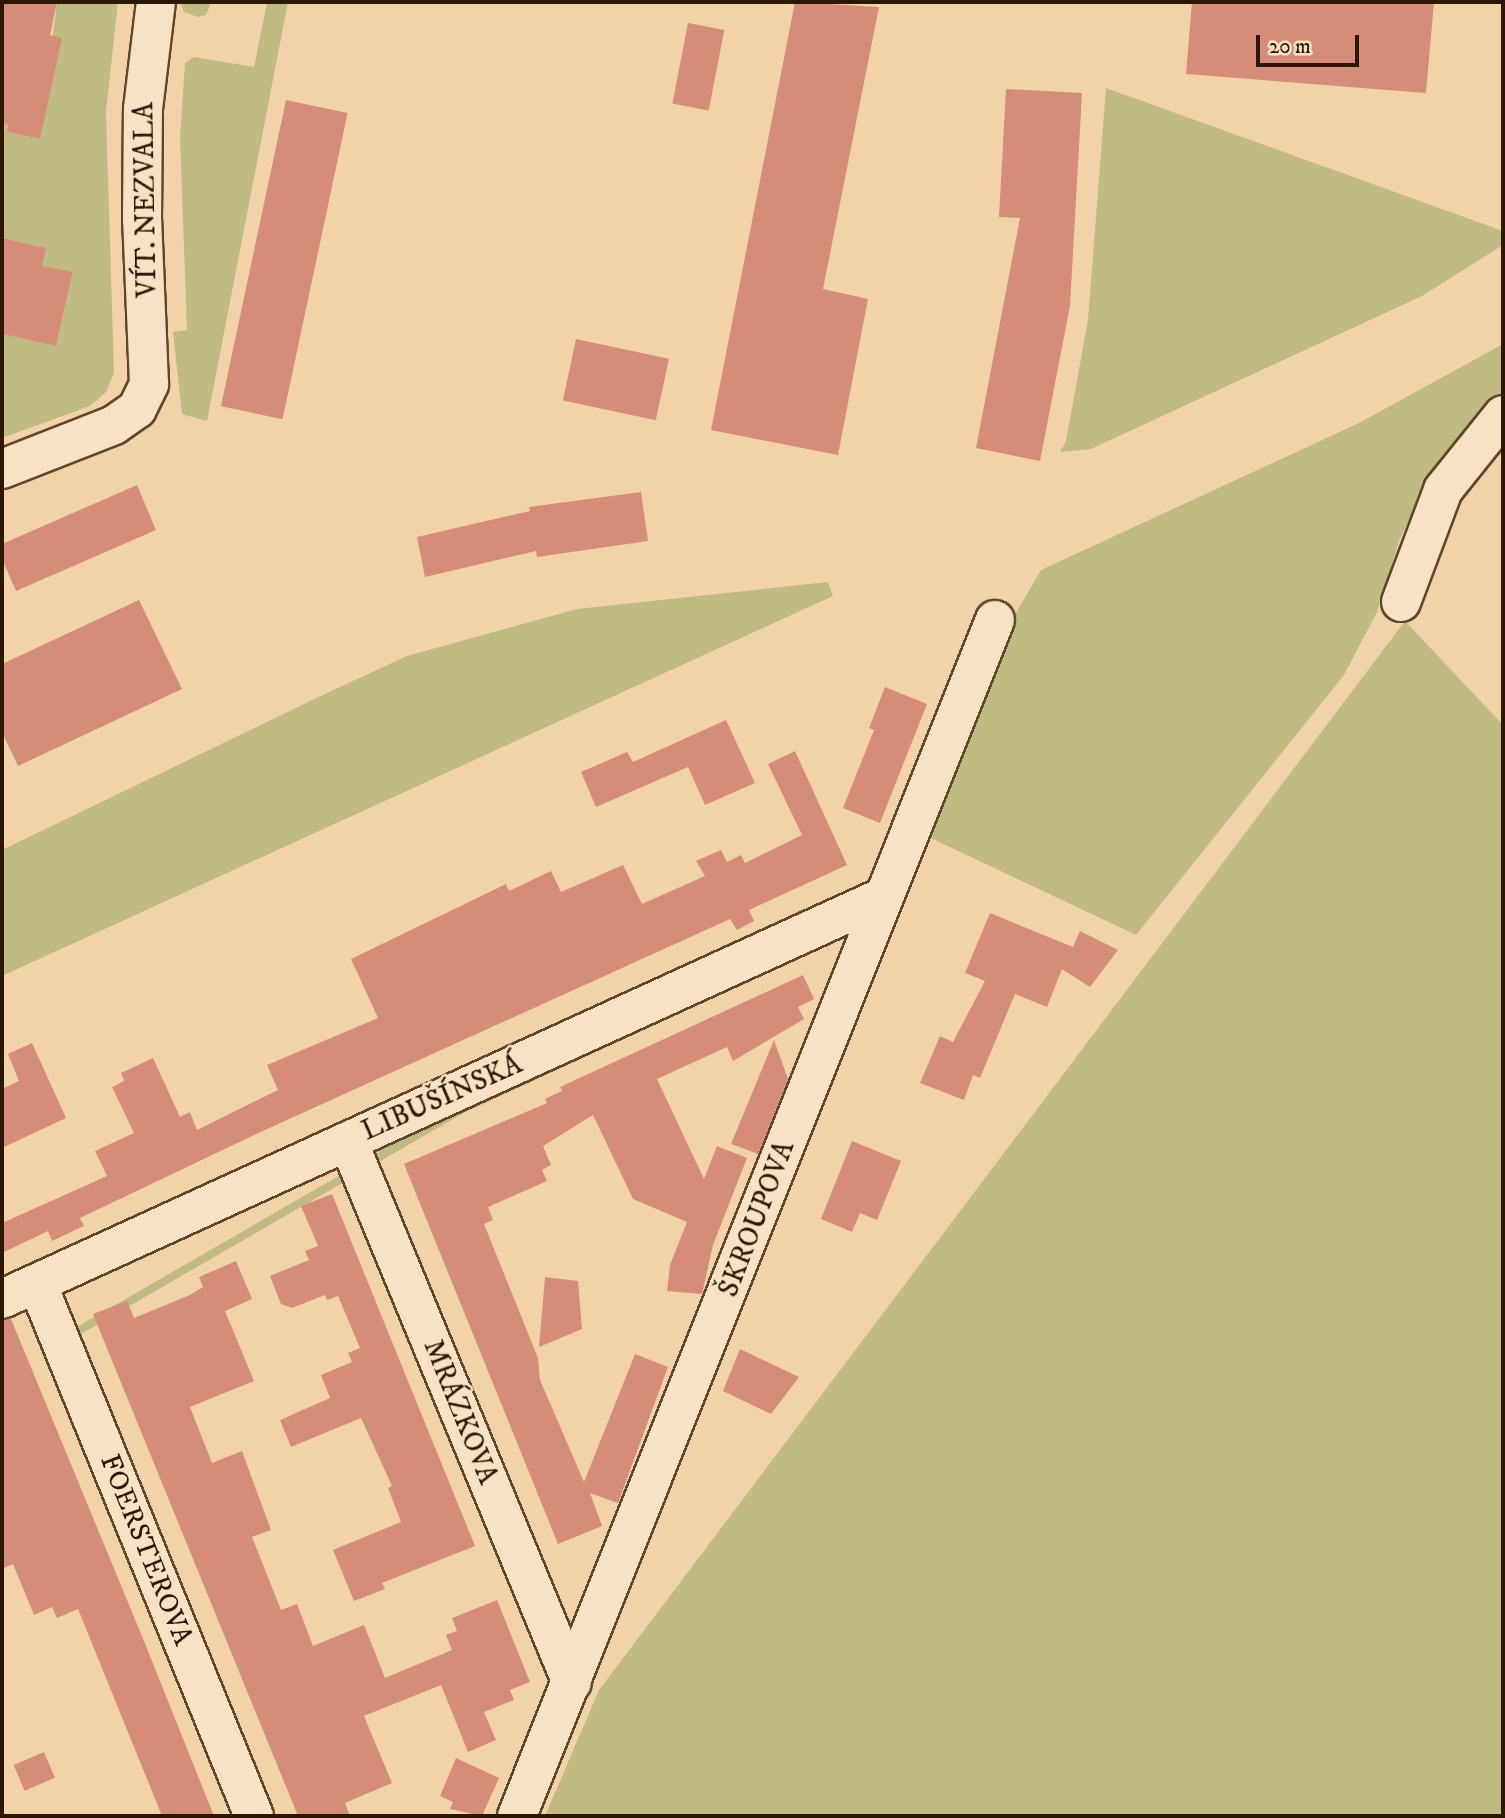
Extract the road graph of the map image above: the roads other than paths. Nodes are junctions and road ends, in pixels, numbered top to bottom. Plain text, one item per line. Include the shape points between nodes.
1 (154, 16) edge
2 (1503, 415) edge
3 (2, 469) edge
4 (1401, 602) dead end
5 (995, 620) dead end
6 (883, 897) junction
7 (348, 1141) junction
8 (37, 1283) junction
9 (2, 1299) edge
10 (572, 1683) junction
11 (254, 1816) edge
12 (517, 1816) edge

1 - 3 street, VÍT. NEZVALA via 143,109 142,187 152,371 144,397 114,425
2 - 4 street via 1443,490
5 - 6 street, ŠKROUPOVA
6 - 7 street, LIBUŠÍNSKÁ
6 - 10 street, ŠKROUPOVA
7 - 8 street, LIBUŠÍNSKÁ
7 - 10 street, MRÁZKOVA
8 - 9 street, LIBUŠÍNSKÁ
8 - 11 street, FOERSTEROVA
10 - 12 street, ŠKROUPOVA

